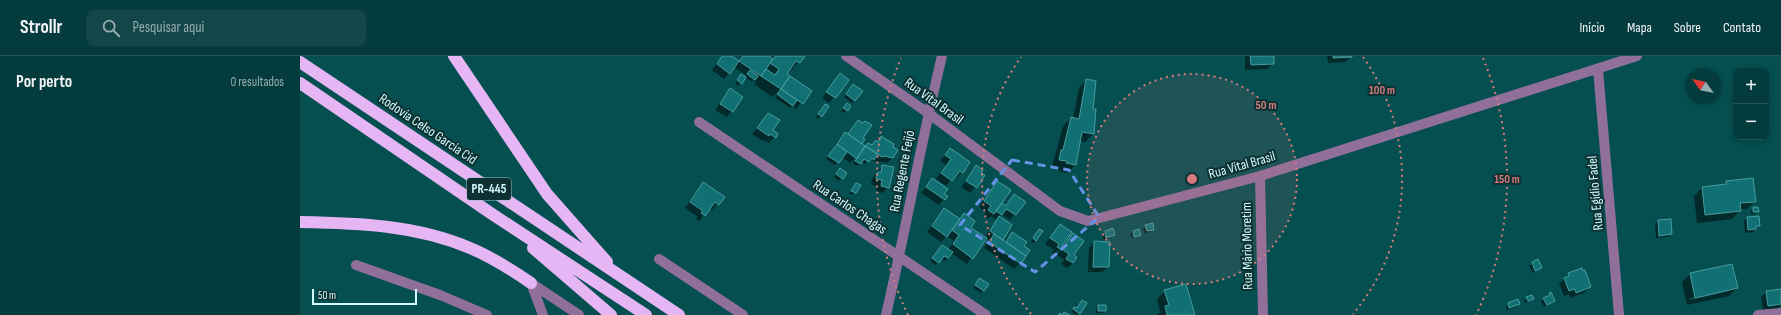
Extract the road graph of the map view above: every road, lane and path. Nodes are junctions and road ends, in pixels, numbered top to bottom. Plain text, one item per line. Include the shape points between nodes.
1 (454, 56) edge
2 (846, 56) edge
3 (942, 56) edge
4 (1637, 56) edge
5 (300, 62) edge
6 (1598, 69) junction
7 (300, 83) edge
8 (928, 113) junction
9 (699, 122) dead end
10 (1260, 176) junction
11 (492, 214) junction
12 (300, 222) edge
13 (899, 258) junction
14 (658, 259) dead end
15 (356, 265) dead end
16 (617, 274) junction
17 (531, 283) junction
18 (1781, 313) edge
19 (487, 315) edge
20 (543, 315) edge
21 (579, 315) edge
22 (611, 315) edge
23 (646, 315) edge
24 (679, 315) edge
25 (742, 315) edge
26 (886, 315) edge
27 (986, 315) edge
28 (1263, 315) edge
29 (1619, 315) edge
30 (1758, 315) edge

1 - 16 highway via 547,194
2 - 8 street, Rua Vital Brasil
3 - 8 street, Rua Regente Feijó
4 - 6 street, Rua Vital Brasil
5 - 16 highway, Rodovia Celso Garcia Cid / PR-445
6 - 10 street, Rua Vital Brasil
6 - 29 street, Rua Egídio Fadel
7 - 11 highway, PR-445
8 - 10 street, Rua Vital Brasil via 1060,211 1088,221
8 - 13 street, Rua Regente Feijó
9 - 13 street, Rua Carlos Chagas
10 - 28 street, Rua Mário Moretim
11 - 22 highway
11 - 23 highway, PR-445
12 - 17 highway via 404,228 434,235 471,248 506,266
13 - 26 street, Rua Regente Feijó
13 - 27 street, Rua Carlos Chagas
14 - 25 street
15 - 19 street via 440,294
16 - 24 highway, Rodovia Celso Garcia Cid / PR-445
17 - 20 street
17 - 21 street
18 - 30 street

